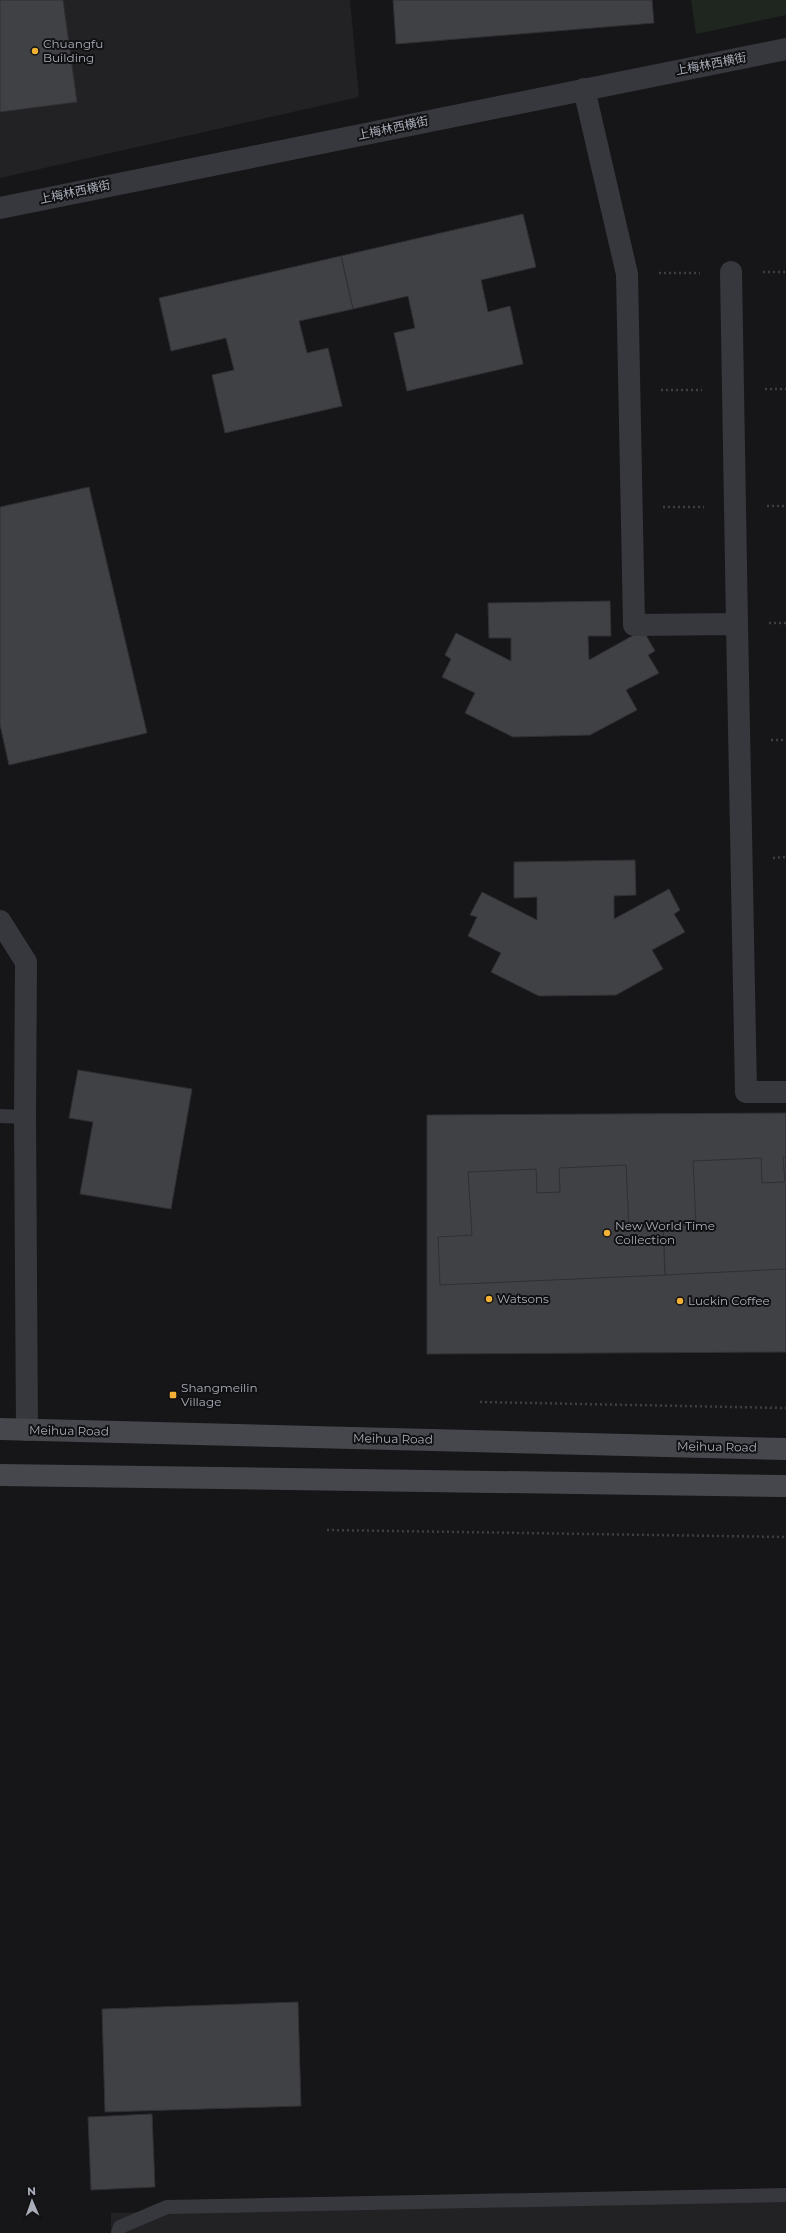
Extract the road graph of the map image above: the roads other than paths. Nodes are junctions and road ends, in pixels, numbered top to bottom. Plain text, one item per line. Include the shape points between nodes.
1 (786, 49) edge
2 (584, 89) junction
3 (0, 208) edge
4 (731, 272) dead end
5 (738, 624) junction
6 (0, 921) edge
7 (786, 1092) edge
8 (0, 1116) edge
9 (25, 1117) junction
10 (0, 1429) edge
11 (27, 1430) junction
12 (786, 1449) edge
13 (0, 1475) edge
14 (786, 1486) edge
15 (786, 2195) edge
16 (118, 2233) edge

1 - 2 street, 上梅林西横街
2 - 3 street, 上梅林西横街
2 - 5 street via 627,274 634,625
4 - 5 street
5 - 7 street via 746,1092
6 - 9 street via 26,962
8 - 9 lane
9 - 11 street
10 - 11 main road, Meihua Road
11 - 12 main road, Meihua Road
13 - 14 main road
15 - 16 lane via 167,2207 120,2227

